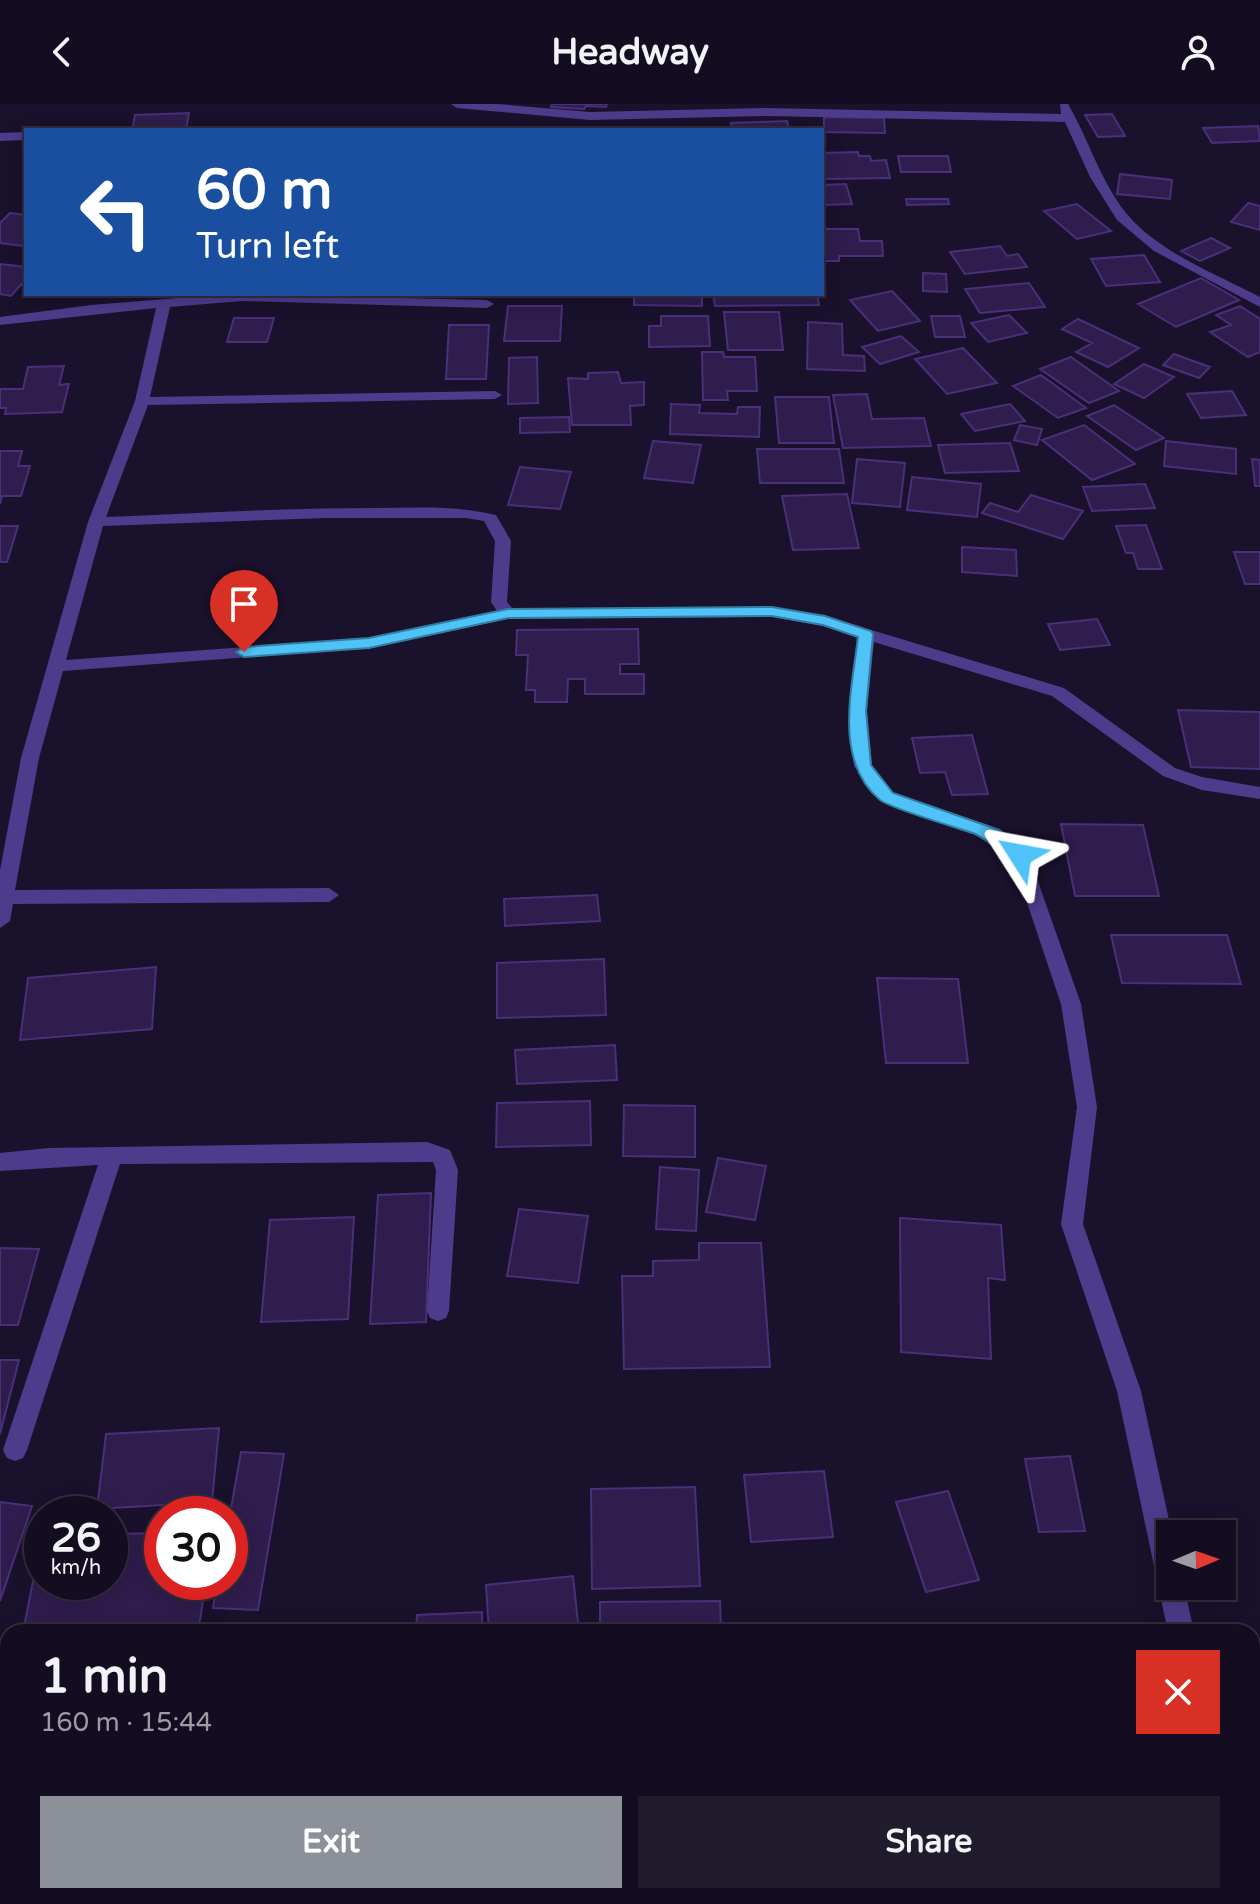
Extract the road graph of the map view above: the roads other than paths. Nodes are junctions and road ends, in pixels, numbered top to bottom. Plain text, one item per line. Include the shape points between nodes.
1 (457, 104) edge
2 (1062, 104) edge
3 (705, 115) junction
4 (1069, 118) junction
5 (708, 128) edge
6 (24, 136) edge
7 (0, 137) edge
8 (164, 302) junction
9 (1260, 303) edge
10 (487, 304) dead end
11 (0, 321) edge
12 (495, 395) dead end
13 (142, 401) junction
14 (96, 522) junction
15 (508, 614) junction
16 (866, 634) junction
17 (56, 666) junction
18 (1260, 793) edge
19 (329, 895) dead end
20 (6, 897) junction
21 (0, 921) edge
22 (112, 1156) junction
23 (0, 1162) edge
24 (438, 1311) dead end
25 (15, 1450) dead end
26 (1156, 1520) edge
27 (1174, 1600) edge
28 (1179, 1624) edge

1 - 3 street via 590,116
2 - 4 street
3 - 4 street
3 - 5 street
4 - 9 street via 1096,177 1122,217 1159,248
6 - 7 street
8 - 10 street via 242,297
8 - 11 street
8 - 13 street
12 - 13 street
13 - 14 street
14 - 15 street via 326,513 466,513 490,518 503,541 499,602
14 - 17 street
15 - 16 street via 772,612
15 - 17 street via 369,643
16 - 18 street via 1058,692 1085,706 1172,774
16 - 26 street via 858,711 863,766 887,797 993,834 1020,855 1071,1004 1087,1107 1072,1224 1129,1391
17 - 20 street via 30,758
19 - 20 street
20 - 21 street
22 - 23 street
22 - 24 street via 427,1151 442,1156 447,1170
22 - 25 street
27 - 28 street

